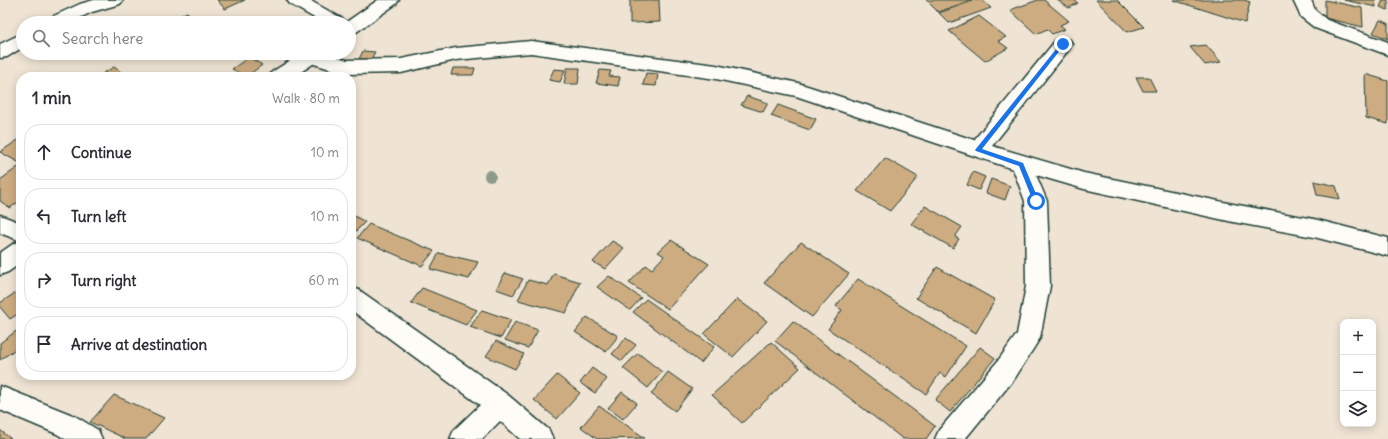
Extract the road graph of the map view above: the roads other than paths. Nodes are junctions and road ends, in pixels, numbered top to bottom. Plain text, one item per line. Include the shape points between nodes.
1 (114, 0) edge
2 (296, 0) edge
3 (390, 0) edge
4 (1302, 0) edge
5 (68, 16) edge
6 (325, 16) edge
7 (356, 24) edge
8 (16, 43) edge
9 (1063, 44) dead end
10 (1388, 49) edge
11 (0, 52) edge
12 (304, 60) edge
13 (329, 60) edge
14 (286, 72) edge
15 (978, 150) junction
16 (1021, 164) junction
17 (0, 224) edge
18 (16, 230) edge
19 (1388, 247) edge
20 (16, 254) edge
21 (0, 265) edge
22 (356, 301) edge
23 (0, 398) edge
24 (499, 404) junction
25 (89, 439) edge
26 (462, 439) edge
27 (540, 439) edge
28 (948, 439) edge

1 - 5 street
2 - 6 street
3 - 7 street
4 - 10 street via 1307,13 1321,24
8 - 11 street
9 - 15 street
12 - 14 street
13 - 15 street via 347,67 400,66 456,54 531,47 620,58 716,72 798,90
15 - 16 street
16 - 19 street via 1084,181 1314,228
16 - 28 street via 1036,201 1038,286 1028,338 1006,370
17 - 18 street
20 - 21 street
22 - 24 street
23 - 25 street via 66,425
24 - 26 street
24 - 27 street

